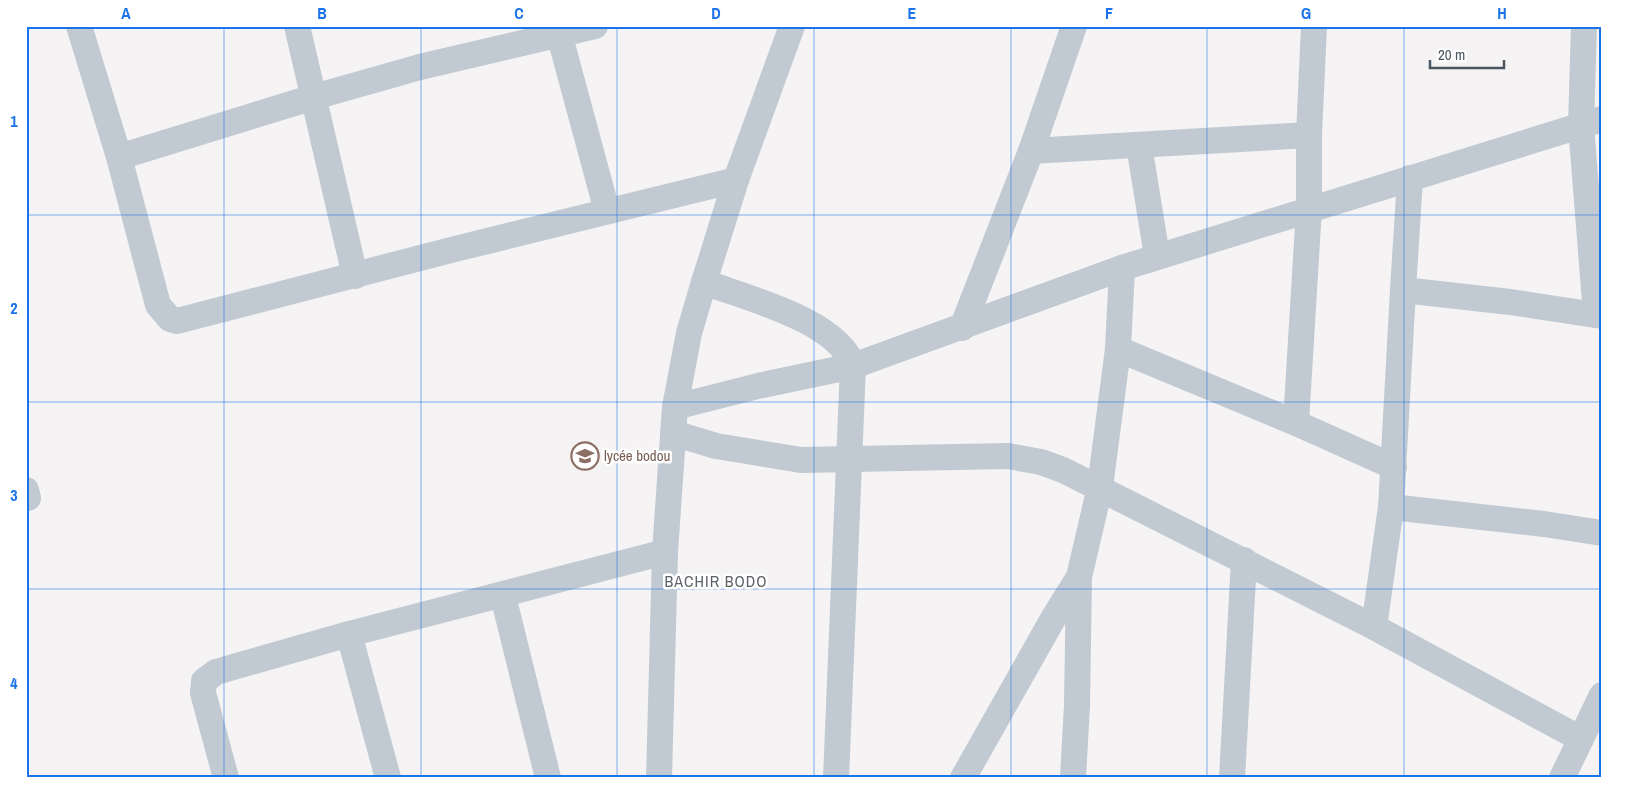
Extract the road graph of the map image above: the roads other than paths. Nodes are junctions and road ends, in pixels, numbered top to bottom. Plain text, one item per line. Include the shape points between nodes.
1 (79, 26) edge
2 (297, 26) edge
3 (595, 26) edge
4 (792, 26) edge
5 (1074, 26) edge
6 (1314, 26) edge
7 (1584, 26) edge
8 (558, 31) edge
9 (314, 97) junction
10 (1591, 122) edge
11 (1309, 135) junction
12 (1139, 145) junction
13 (1030, 151) junction
14 (119, 157) junction
15 (1410, 178) junction
16 (736, 180) junction
17 (1309, 208) junction
18 (607, 211) junction
19 (1157, 256) junction
20 (1122, 268) junction
21 (355, 276) junction
22 (704, 282) junction
23 (1404, 290) junction
24 (1599, 315) edge
25 (962, 328) junction
26 (1118, 348) junction
27 (853, 366) junction
28 (674, 407) junction
29 (1296, 423) junction
30 (673, 434) junction
31 (851, 458) junction
32 (1394, 467) junction
33 (1100, 487) junction
34 (1391, 507) junction
35 (1602, 533) edge
36 (665, 552) junction
37 (1244, 560) junction
38 (1079, 577) junction
39 (503, 596) junction
40 (1374, 628) junction
41 (349, 634) junction
42 (1602, 695) edge
43 (1581, 739) junction
44 (226, 778) edge
45 (388, 778) edge
46 (548, 778) edge
47 (659, 778) edge
48 (836, 778) edge
49 (963, 778) edge
50 (1073, 778) edge
51 (1232, 778) edge
52 (1562, 778) edge

1 - 14 street
2 - 9 street
3 - 8 street
4 - 16 street
5 - 13 street
6 - 11 street
7 - 10 street
8 - 9 street
8 - 18 street
9 - 14 street
9 - 21 street
10 - 15 street
10 - 24 street
11 - 12 street
11 - 17 street
12 - 13 street
12 - 19 street
13 - 25 street
14 - 21 street via 158,306 170,319 188,319
15 - 17 street
15 - 23 street
16 - 18 street
16 - 22 street
17 - 19 street
17 - 29 street
18 - 21 street
19 - 20 street
20 - 25 street
20 - 26 street
22 - 27 street via 803,318 845,349
22 - 28 street via 689,333
23 - 24 street
23 - 32 street
25 - 27 street
26 - 29 street
26 - 33 street
27 - 28 street
27 - 31 street
28 - 30 street
29 - 32 street
30 - 31 street via 763,456 801,460
30 - 36 street
31 - 33 street via 1008,456 1041,462
31 - 48 street
32 - 34 street
33 - 37 street
33 - 38 street
34 - 35 street
34 - 40 street
36 - 39 street
36 - 47 street
37 - 40 street
37 - 51 street
38 - 49 street
38 - 50 street
39 - 41 street
39 - 46 street
40 - 43 street
41 - 44 street via 216,672 204,681 203,693
41 - 45 street
42 - 43 street
43 - 52 street

